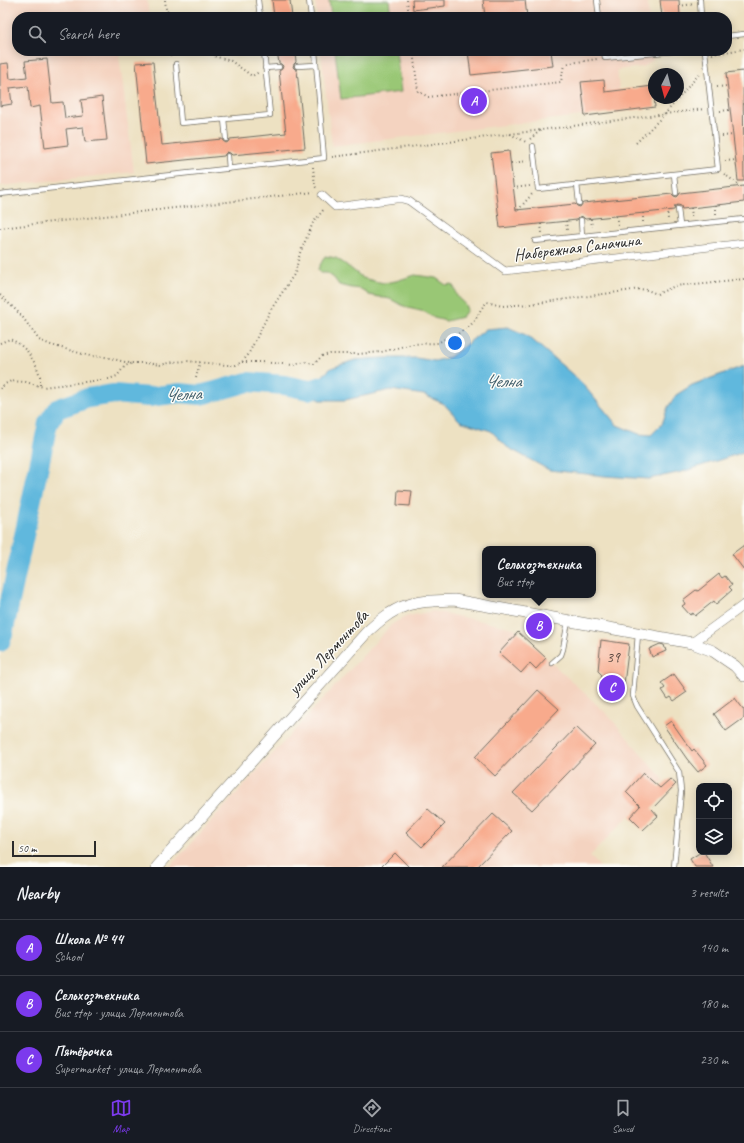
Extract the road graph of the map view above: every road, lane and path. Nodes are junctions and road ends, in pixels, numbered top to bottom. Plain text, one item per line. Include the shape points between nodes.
1 (165, 0) edge
2 (258, 0) edge
3 (309, 0) edge
4 (407, 0) edge
5 (597, 0) edge
6 (700, 2) edge
7 (679, 6) dead end
8 (166, 11) edge
9 (259, 12) edge
10 (310, 12) edge
11 (408, 12) edge
12 (598, 12) edge
13 (701, 12) edge
14 (744, 34) edge
15 (732, 35) edge
16 (744, 49) edge
17 (732, 50) edge
18 (214, 56) edge
19 (264, 56) edge
20 (315, 56) edge
21 (414, 56) edge
22 (625, 56) edge
23 (706, 56) edge
24 (605, 58) joint
25 (176, 64) dead end
26 (707, 64) junction
27 (316, 65) junction
28 (297, 66) dead end
29 (279, 67) dead end
30 (265, 68) junction
31 (728, 86) dead end
32 (709, 88) junction
33 (712, 110) junction
34 (730, 110) dead end
35 (665, 114) junction
36 (224, 119) junction
37 (541, 130) junction
38 (509, 134) junction
39 (733, 135) dead end
40 (715, 137) junction
41 (226, 139) dead end
42 (636, 143) dead end
43 (533, 146) dead end
44 (228, 156) dead end
45 (324, 158) junction
46 (312, 159) junction
47 (535, 160) junction
48 (736, 160) dead end
49 (718, 162) junction
50 (511, 163) dead end
51 (229, 168) junction
52 (718, 169) junction
53 (674, 174) junction
54 (577, 184) junction
55 (738, 184) dead end
56 (538, 187) junction
57 (513, 188) dead end
58 (676, 193) dead end
59 (0, 194) edge
60 (322, 195) dead end
61 (579, 203) dead end
62 (324, 209) dead end
63 (678, 209) dead end
64 (518, 210) dead end
65 (744, 219) edge
66 (581, 220) dead end
67 (680, 225) junction
68 (0, 228) edge
69 (582, 236) junction
70 (535, 241) dead end
71 (744, 243) edge
72 (744, 279) edge
73 (0, 295) edge
74 (0, 343) edge
75 (200, 362) junction
76 (242, 362) junction
77 (134, 363) junction
78 (196, 378) dead end
79 (40, 386) junction
80 (0, 388) edge
81 (744, 605) edge
82 (568, 621) junction
83 (638, 634) junction
84 (692, 643) junction
85 (552, 663) dead end
86 (744, 676) edge
87 (157, 867) edge
88 (674, 867) edge

1 - 8 path
2 - 9 lane
3 - 10 lane
4 - 11 path
5 - 12 lane
6 - 7 path
6 - 13 lane
14 - 15 lane
16 - 17 path
18 - 30 path via 231,61 252,76
19 - 30 lane
20 - 27 lane
21 - 24 path via 418,91 428,97 561,82 564,64
22 - 24 lane
23 - 26 lane
25 - 36 lane via 181,123
26 - 32 lane
26 - 35 path
27 - 28 lane
27 - 45 lane
29 - 30 lane
30 - 36 lane via 270,114
31 - 32 path
32 - 33 lane
33 - 34 path
33 - 35 path
33 - 40 lane
35 - 37 path
35 - 42 path
36 - 41 lane
37 - 38 path
37 - 38 path via 526,142
38 - 45 path
39 - 40 path
40 - 49 lane
43 - 47 lane
44 - 51 lane
45 - 46 lane
46 - 51 lane
46 - 68 path via 315,186 319,191
47 - 50 path
47 - 56 lane
48 - 49 path
49 - 52 lane
51 - 59 lane
52 - 53 lane
52 - 55 path
53 - 54 lane
53 - 58 lane
54 - 56 lane
54 - 61 lane
56 - 57 path
56 - 64 path
60 - 71 street, Набережная Саначина via 335,207 396,199 409,201 505,271
62 - 76 path via 313,223 300,252 295,273 270,311
63 - 67 lane
65 - 67 lane
66 - 69 lane
67 - 69 lane
69 - 70 lane
72 - 76 path via 675,286 657,294 640,289 531,304 502,306 487,302 470,326 438,343 412,344 381,352 330,354 322,356 314,364
73 - 77 path via 21,315 38,340 90,356
74 - 79 path via 10,339 18,342 27,351 36,365
75 - 76 path via 226,366
75 - 77 path via 173,362 161,365
75 - 78 path
77 - 79 path via 125,366 117,376 110,379
79 - 80 path via 11,381
81 - 84 street
82 - 83 street, улица Лермонтова
82 - 85 lane via 564,649
82 - 87 street, улица Лермонтова via 454,600 427,601 404,606 387,615 367,632
83 - 84 street, улица Лермонтова
83 - 88 lane via 634,696 637,706 679,772 681,791
84 - 86 street, улица Лермонтова via 713,651 735,666

